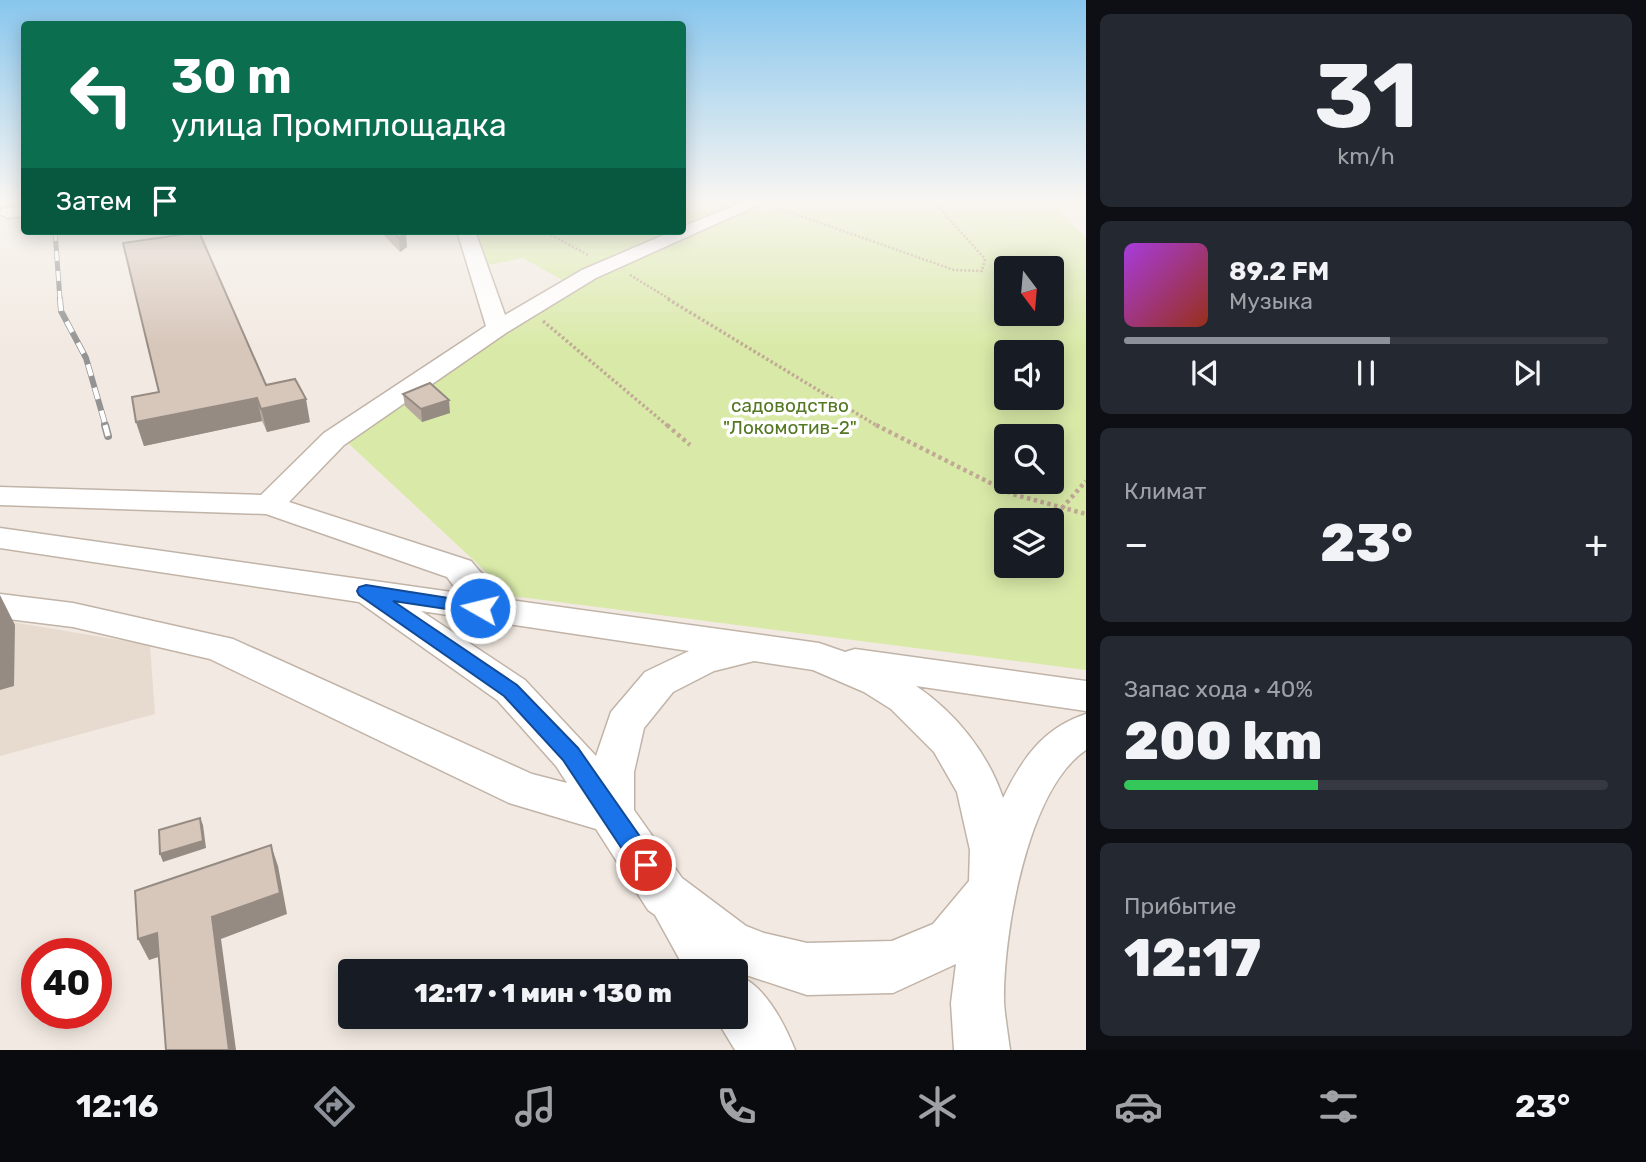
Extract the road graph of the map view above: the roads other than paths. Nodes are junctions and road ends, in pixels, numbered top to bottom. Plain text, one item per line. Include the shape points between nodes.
1 (472, 249) edge
2 (646, 249) edge
3 (498, 328) junction
4 (1, 496) edge
5 (269, 505) junction
6 (0, 538) edge
7 (366, 591) junction
8 (0, 606) edge
9 (480, 608) junction
10 (762, 650) junction
11 (819, 657) junction
12 (1086, 696) edge
13 (1086, 730) edge
14 (611, 814) junction
15 (656, 880) junction
16 (991, 889) junction
17 (707, 959) edge
18 (748, 1022) edge
19 (766, 1050) edge
20 (982, 1050) edge

1 - 3 street
2 - 3 street
3 - 5 street via 334,439
4 - 5 street
5 - 9 street via 458,569 475,589
6 - 7 street
7 - 9 street
7 - 14 street via 510,690 571,754
8 - 14 street via 73,615 220,648 524,790
9 - 10 street
10 - 11 street
10 - 14 street via 706,659 659,682 625,723 613,772
11 - 12 street
11 - 16 street via 879,683 932,720 972,772 988,810 993,844
13 - 16 street via 1041,769 1022,803
14 - 15 street
15 - 16 street via 729,944 807,969 893,967 951,941
15 - 17 street
16 - 20 street via 978,1000
18 - 19 street

